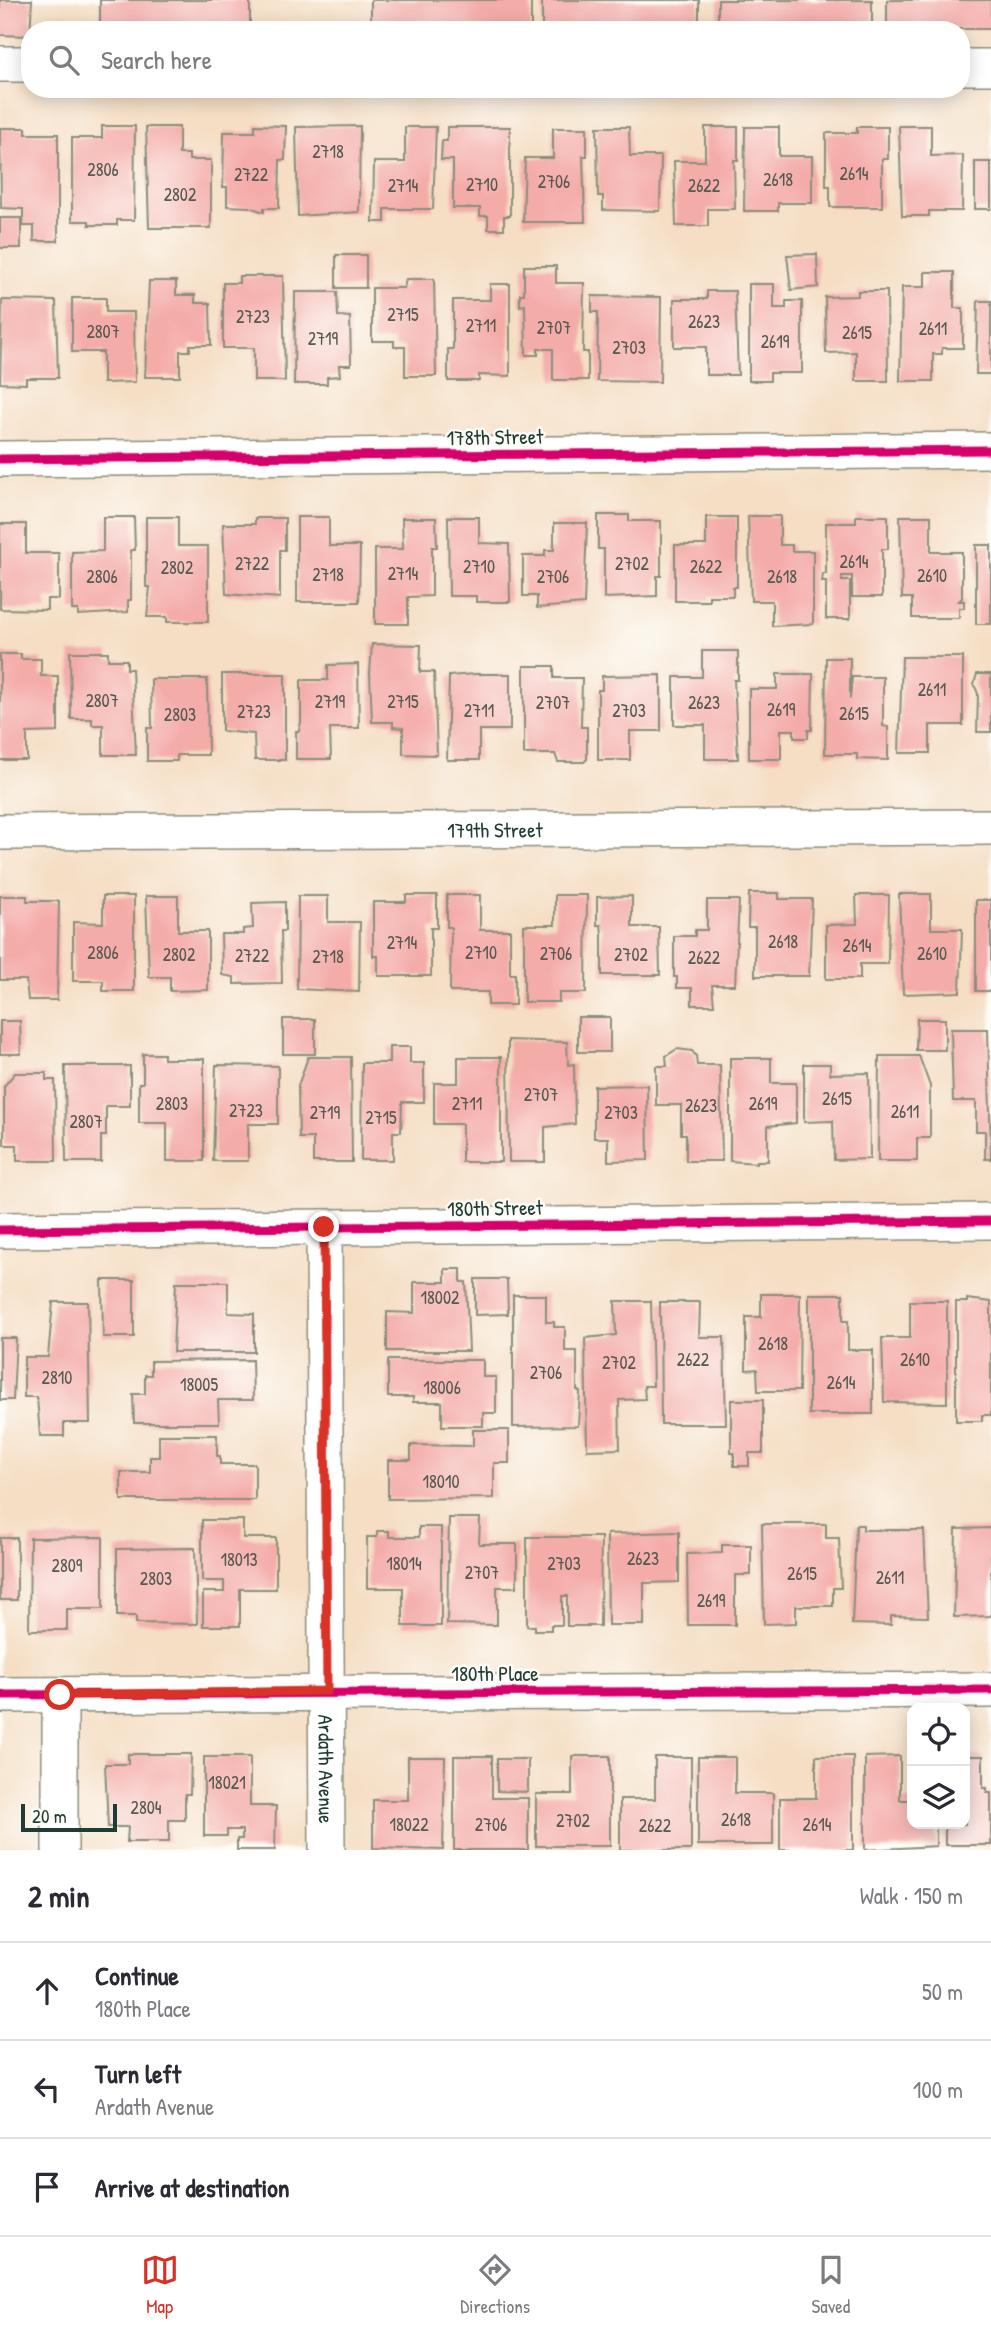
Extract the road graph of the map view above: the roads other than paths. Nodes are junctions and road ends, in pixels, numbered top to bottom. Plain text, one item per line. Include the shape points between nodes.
1 (0, 64) edge
2 (21, 64) edge
3 (970, 67) edge
4 (991, 67) edge
5 (991, 450) edge
6 (0, 459) edge
7 (991, 827) edge
8 (0, 831) edge
9 (991, 1221) edge
10 (324, 1227) junction
11 (0, 1230) edge
12 (991, 1690) edge
13 (327, 1691) junction
14 (0, 1695) edge
15 (60, 1695) junction
16 (60, 1850) edge
17 (327, 1850) edge

1 - 2 street
3 - 4 street
5 - 6 street, 178th Street
7 - 8 street, 179th Street
9 - 10 street, 180th Street
10 - 11 street, 180th Street
10 - 13 street, Ardath Avenue
12 - 13 street, 180th Place
13 - 15 street, 180th Place
13 - 17 street, Ardath Avenue
14 - 15 street, 180th Place
15 - 16 street

